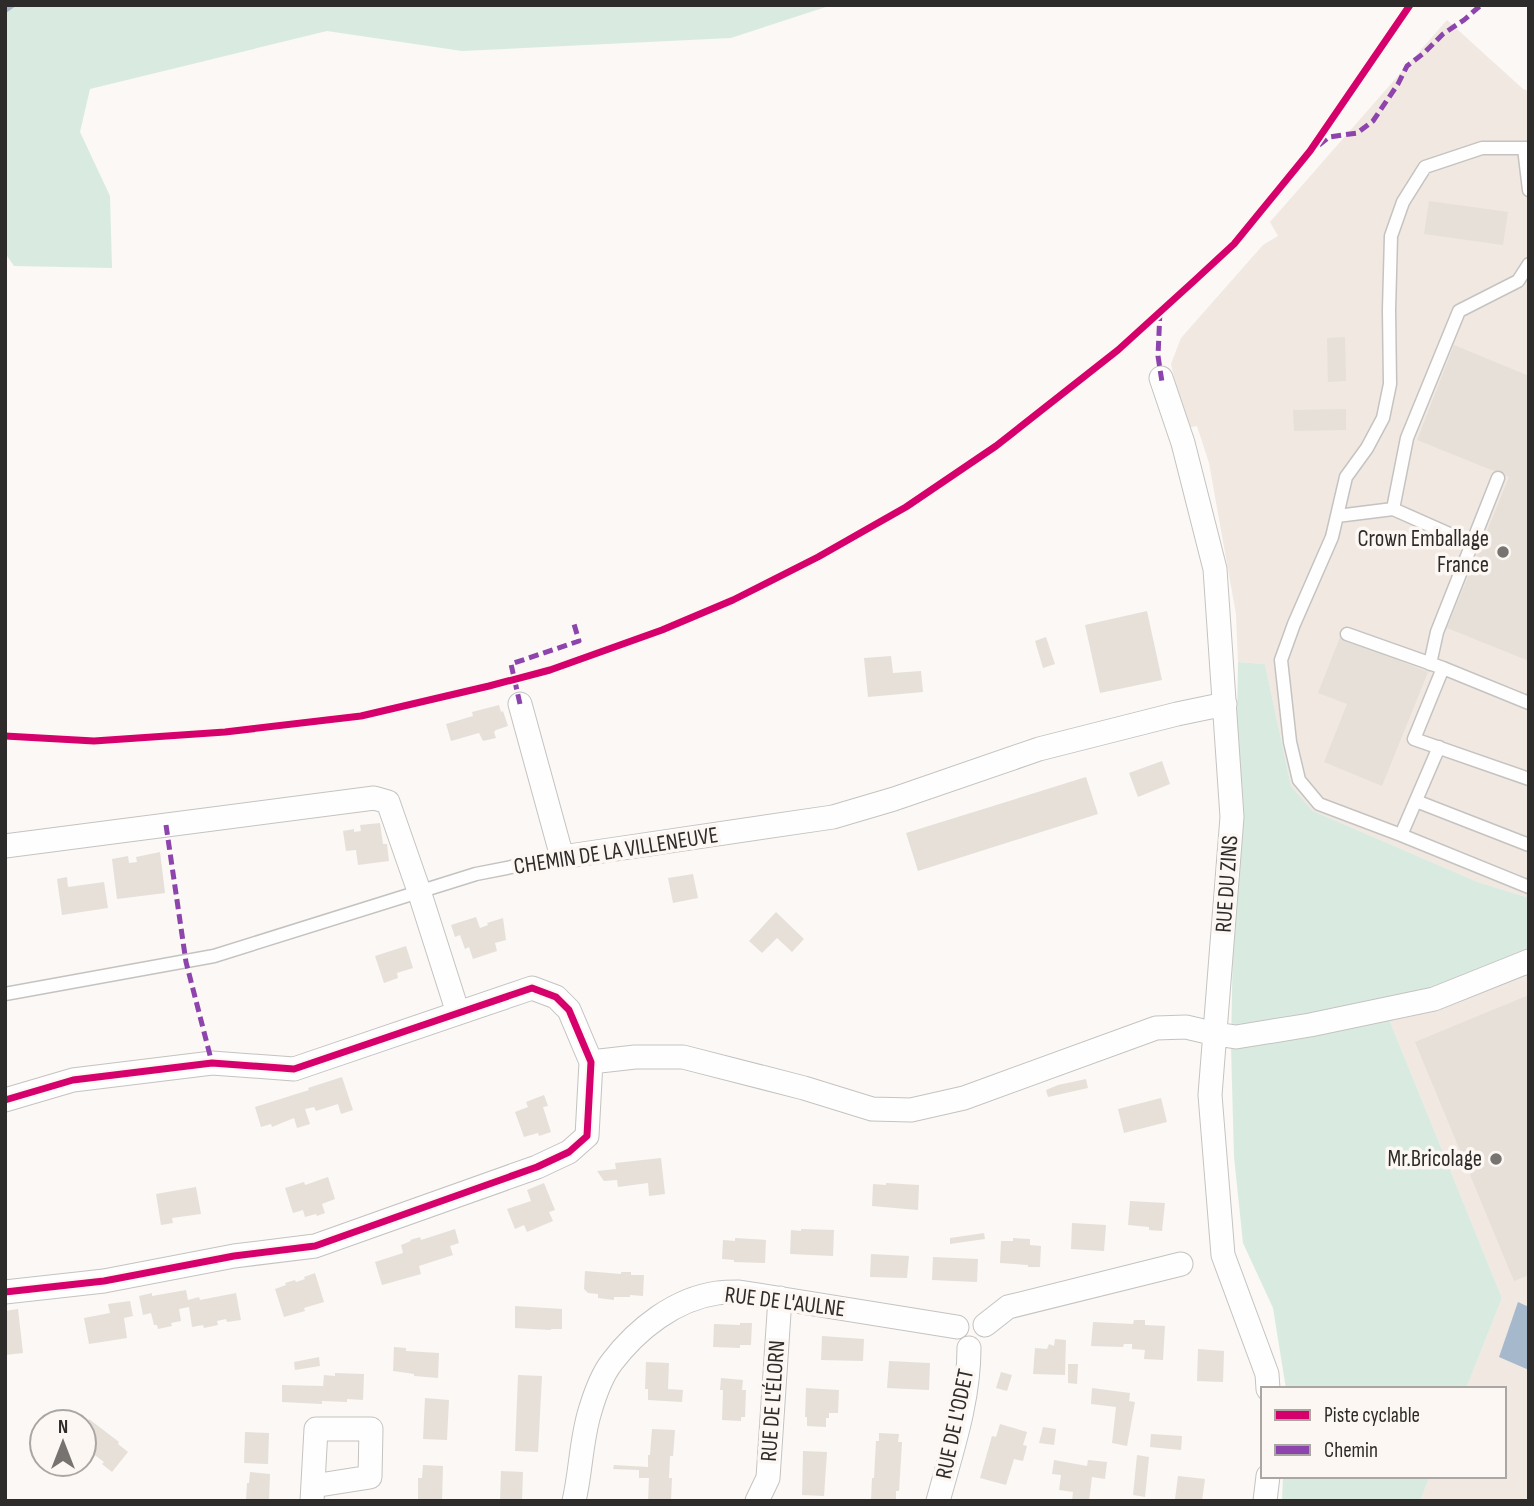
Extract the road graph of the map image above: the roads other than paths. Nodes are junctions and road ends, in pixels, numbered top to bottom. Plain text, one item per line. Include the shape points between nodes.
1 (1527, 148) edge
2 (1529, 190) edge
3 (1529, 264) edge
4 (1161, 378) dead end
5 (1498, 478) dead end
6 (1393, 509) junction
7 (1337, 516) junction
8 (1472, 544) junction
9 (1347, 634) dead end
10 (1437, 666) junction
11 (1529, 703) edge
12 (520, 704) dead end
13 (1225, 704) junction
14 (1439, 747) junction
15 (1529, 779) edge
16 (1416, 801) junction
17 (1401, 835) junction
18 (1529, 845) edge
19 (5, 846) edge
20 (562, 857) junction
21 (1529, 887) edge
22 (419, 891) junction
23 (1529, 961) edge
24 (5, 994) edge
25 (458, 1013) junction
26 (1216, 1034) junction
27 (591, 1062) junction
28 (5, 1100) edge
29 (1181, 1264) dead end
30 (5, 1292) edge
31 (780, 1298) junction
32 (985, 1325) junction
33 (957, 1327) junction
34 (969, 1348) junction
35 (1268, 1387) edge
36 (1268, 1478) edge
37 (574, 1501) edge
38 (757, 1501) edge
39 (938, 1501) edge
40 (1265, 1501) edge

1 - 2 lane
1 - 7 lane via 1482,148 1425,167 1403,202 1391,236 1390,384 1383,418 1346,477
3 - 6 lane via 1518,281 1459,311 1407,438
4 - 13 street, RUE DU ZINS via 1215,569
5 - 8 lane
6 - 7 lane
6 - 8 lane
7 - 17 lane via 1281,660 1290,742 1299,780 1320,804
8 - 10 lane via 1437,632
9 - 10 lane
10 - 11 lane
10 - 14 lane via 1414,739
12 - 20 street
13 - 20 street, CHEMIN DE LA VILLENEUVE via 1039,749 833,817
13 - 26 street, RUE DU ZINS via 1233,817
14 - 15 lane
14 - 16 lane
16 - 17 lane
16 - 18 lane
17 - 21 lane
19 - 22 street via 374,798 388,802
20 - 22 lane, CHEMIN DE LA VILLENEUVE via 475,874
22 - 24 lane, CHEMIN DE LA VILLENEUVE via 215,956
22 - 25 street
23 - 26 street via 1434,999 1311,1025 1236,1037
25 - 27 street via 532,988 556,997 569,1010
25 - 28 street via 294,1069 212,1063 74,1080
26 - 27 street via 1186,1027 1156,1028 964,1098 911,1111 872,1109 683,1057
26 - 35 street, RUE DU ZINS via 1210,1096 1223,1255
27 - 30 street via 587,1136 569,1152 537,1167 315,1246 104,1281
29 - 32 street via 1008,1307
31 - 33 street, RUE DE L'AULNE
31 - 37 street, RUE DE L'AULNE via 738,1292 694,1298 639,1332 611,1363 597,1390
31 - 38 street, RUE DE L'ÉLORN via 768,1478
32 - 33 street, RUE DE L'AULNE via 968,1317
32 - 34 street via 988,1334 983,1343
33 - 34 street via 958,1340
34 - 39 street, RUE DE L'ODET via 965,1399
36 - 40 street

